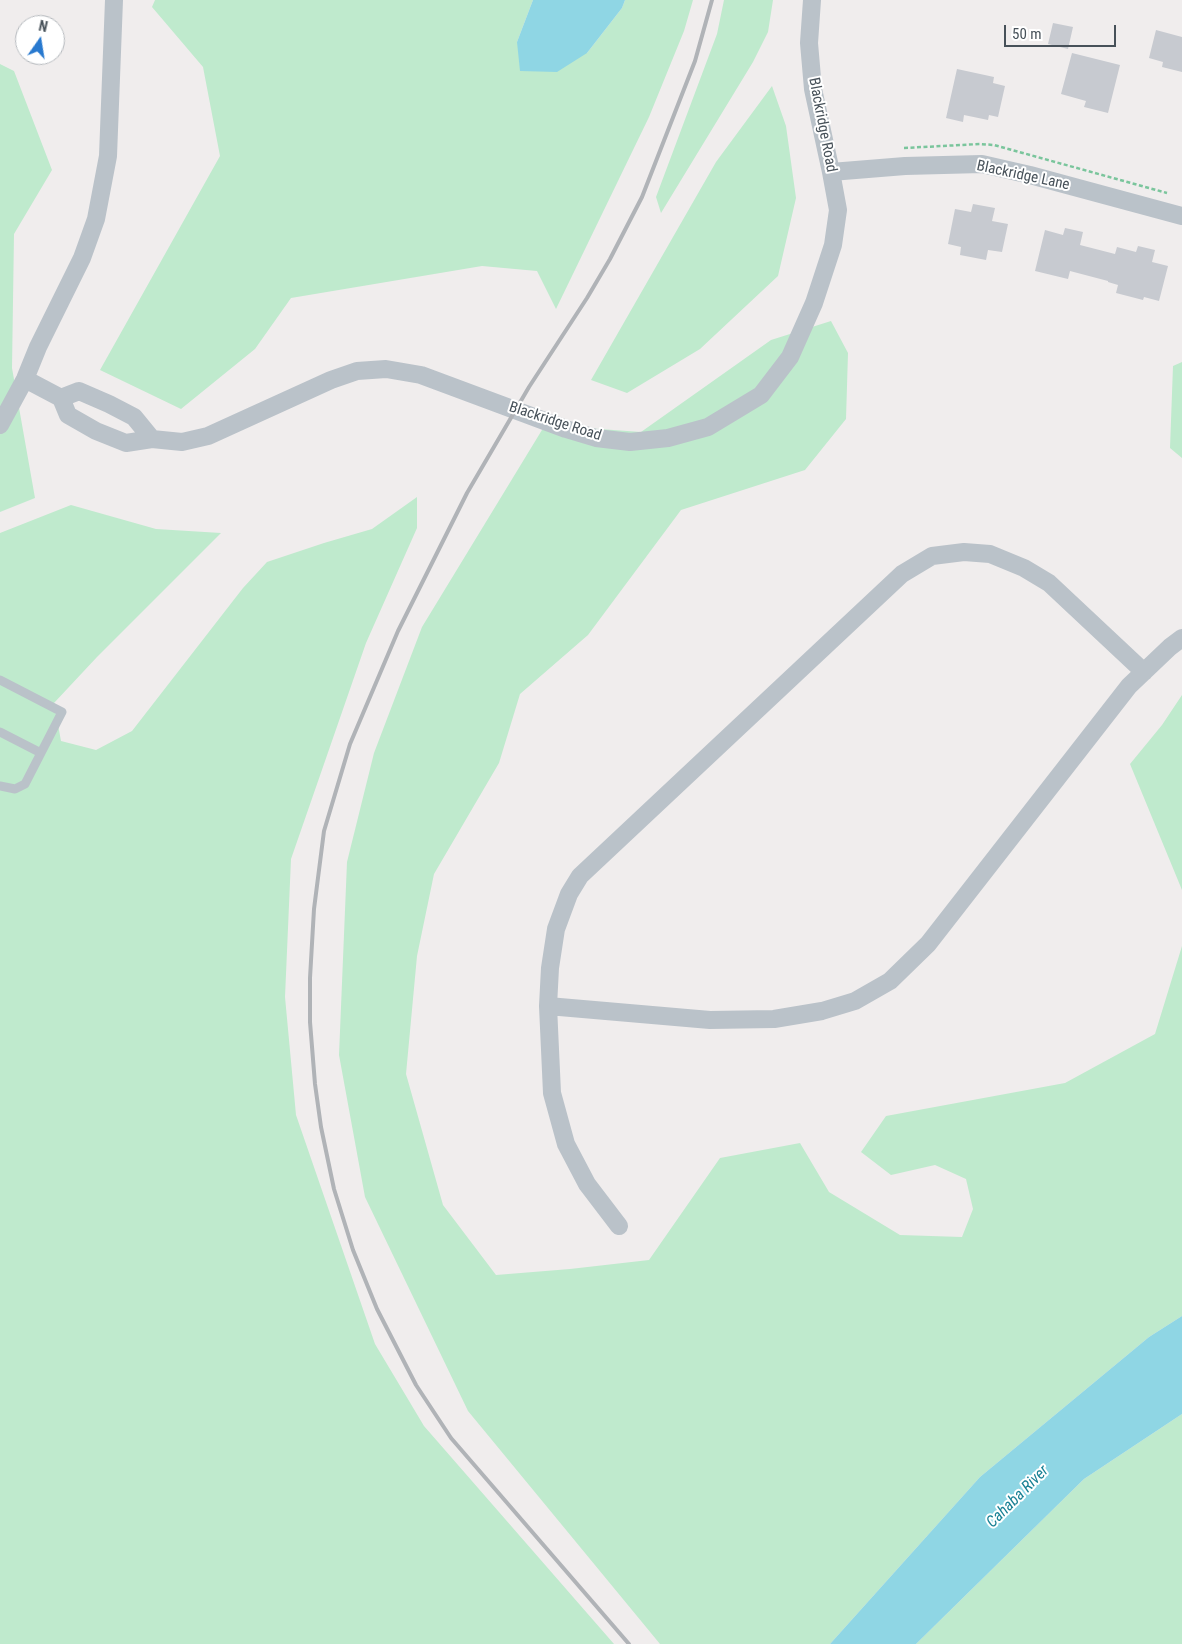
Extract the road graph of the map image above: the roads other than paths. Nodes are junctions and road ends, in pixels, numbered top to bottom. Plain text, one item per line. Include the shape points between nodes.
1 (114, 0) edge
2 (812, 0) edge
3 (831, 172) junction
4 (1182, 216) edge
5 (24, 379) junction
6 (61, 398) junction
7 (0, 425) edge
8 (152, 439) junction
9 (1182, 638) edge
10 (1144, 672) junction
11 (0, 680) edge
12 (0, 732) edge
13 (41, 753) junction
14 (0, 786) edge
15 (548, 1006) junction
16 (619, 1226) dead end

1 - 5 street via 108,156 96,219 82,258
2 - 3 street, Blackridge Road via 809,43 813,89
3 - 4 street, Blackridge Lane via 982,164
3 - 8 street, Blackridge Road via 838,210 833,245 814,303 790,358 761,395 708,426 668,438 630,442 596,438 421,374 386,369 357,371 331,380 208,436 182,442
5 - 6 street
5 - 7 street
6 - 8 street via 79,391 109,404 134,417
6 - 8 street, Blackridge Road via 68,415 96,430 126,443
9 - 10 street
10 - 15 street via 1129,686 928,944 890,981 855,1001 822,1011 774,1019 719,1020
10 - 15 street via 1050,583 1024,568 990,554 964,552 932,556 902,574 580,876 569,894 556,929
11 - 13 lane via 62,712
12 - 13 lane
13 - 14 lane via 25,784 15,789
15 - 16 street via 552,1093 566,1144 587,1184

